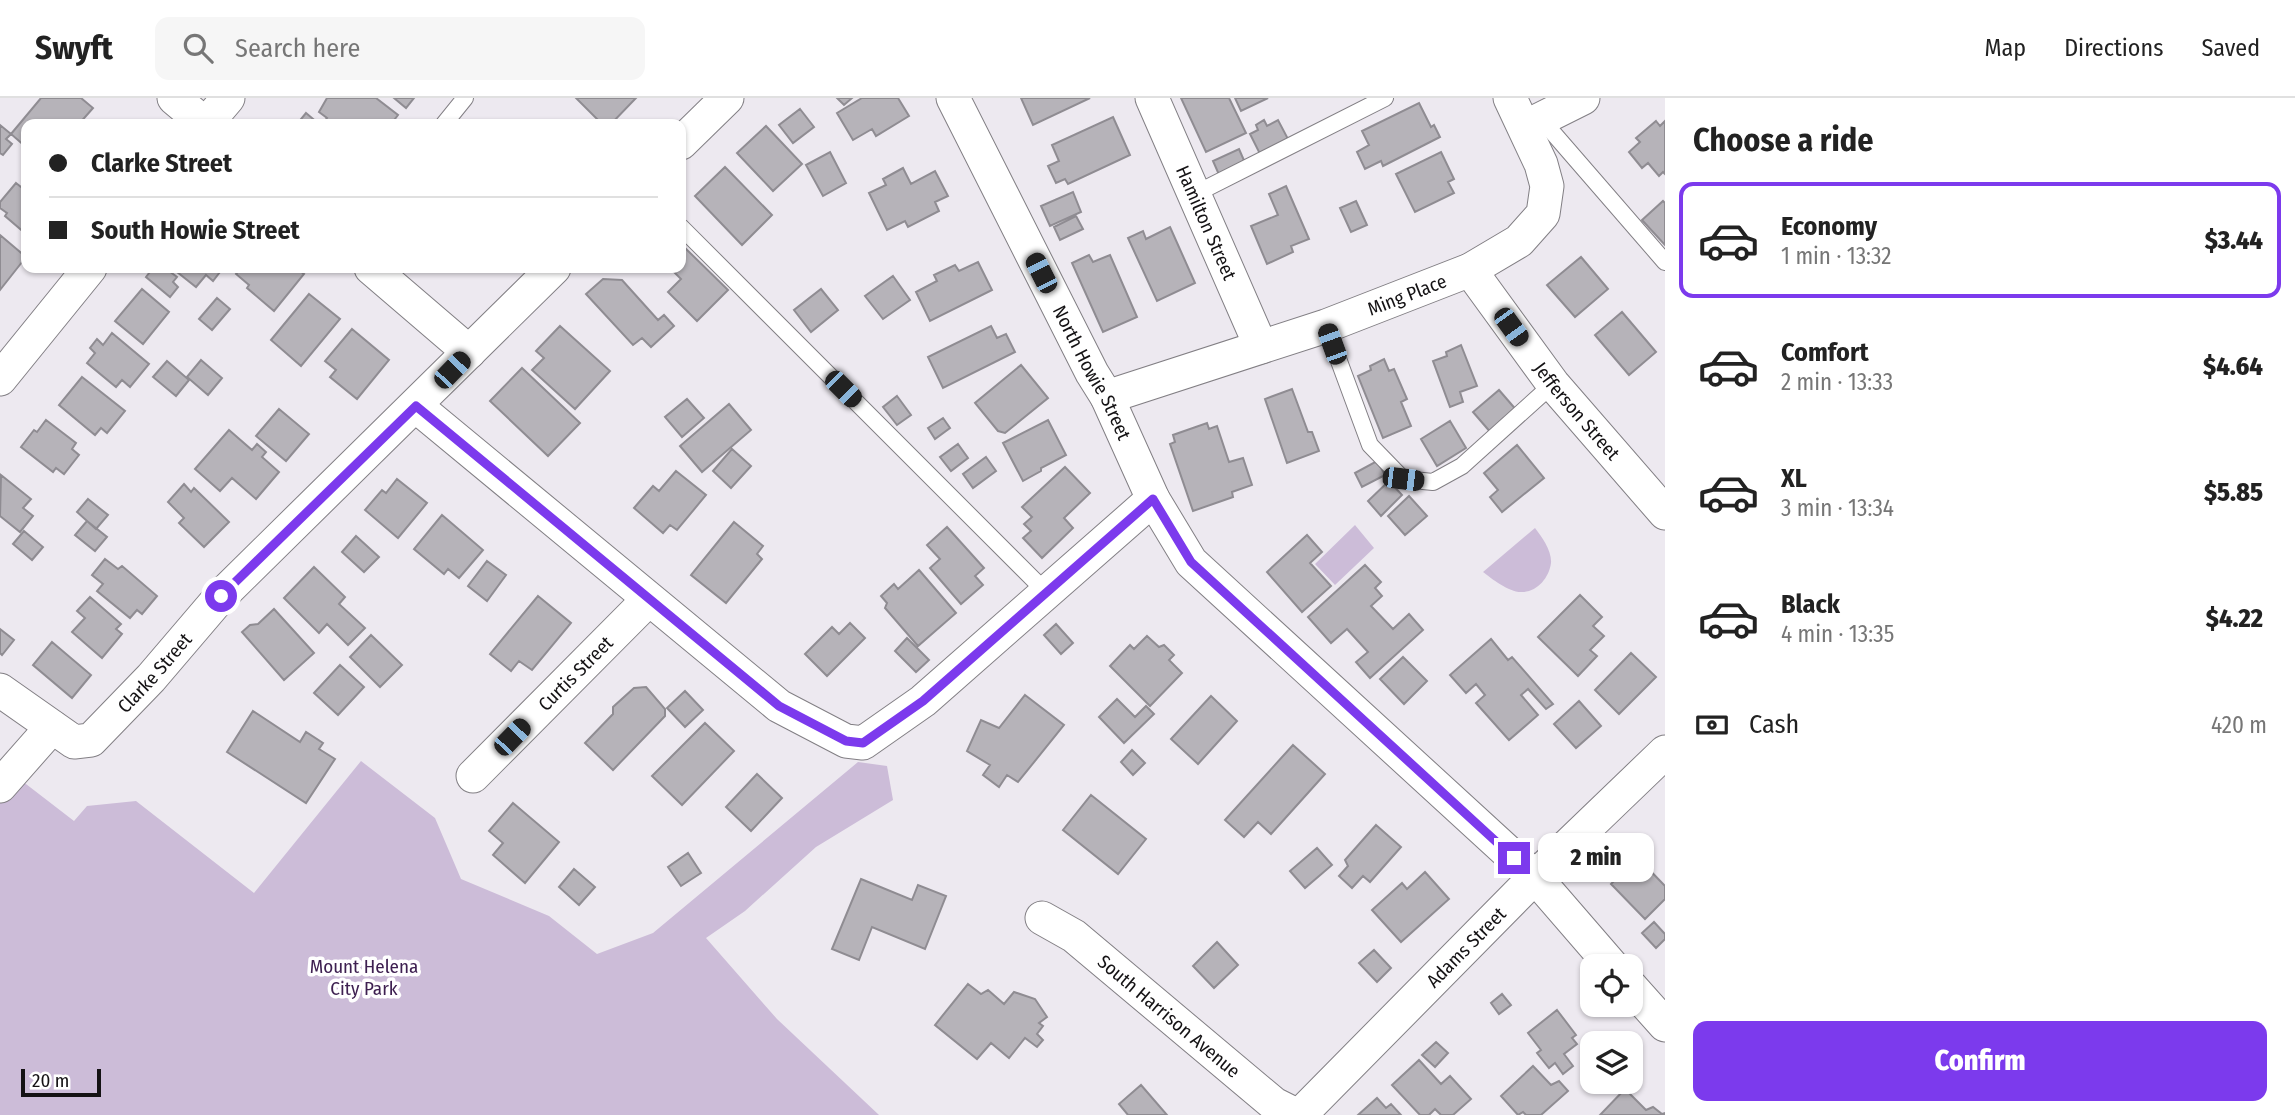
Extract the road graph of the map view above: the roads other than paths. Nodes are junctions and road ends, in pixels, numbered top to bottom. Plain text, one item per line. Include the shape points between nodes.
1 (174, 98) edge
2 (228, 98) edge
3 (465, 98) edge
4 (727, 98) edge
5 (953, 98) edge
6 (1152, 98) edge
7 (1385, 98) edge
8 (1583, 98) edge
9 (1525, 115) edge
10 (200, 119) edge
11 (210, 119) edge
12 (448, 119) edge
13 (686, 139) edge
14 (1195, 194) junction
15 (686, 232) edge
16 (1665, 262) edge
17 (1470, 270) junction
18 (86, 273) edge
19 (377, 273) edge
20 (549, 273) edge
21 (1326, 326) junction
22 (1261, 347) junction
23 (470, 352) junction
24 (0, 379) edge
25 (1553, 384) junction
26 (1107, 397) junction
27 (416, 406) junction
28 (1153, 499) junction
29 (1665, 513) edge
30 (1047, 593) junction
31 (648, 600) junction
32 (0, 690) edge
33 (63, 735) junction
34 (1665, 752) edge
35 (473, 776) dead end
36 (0, 786) edge
37 (1535, 877) junction
38 (1042, 918) dead end
39 (1602, 954) edge
40 (1643, 1000) edge
41 (1665, 1025) edge
42 (1298, 1115) edge

1 - 10 street
2 - 11 street
3 - 12 lane
4 - 13 street
5 - 26 street, North Howie Street
6 - 14 street, Hamilton Street
7 - 14 lane
8 - 9 street
9 - 16 lane
9 - 17 street, Ming Place via 1547,186 1543,214 1519,241
14 - 22 street, Hamilton Street
15 - 30 lane
17 - 21 street, Ming Place
17 - 25 street, Jefferson Street
18 - 24 street
19 - 23 street
20 - 23 street, Clarke Street
21 - 22 street, Ming Place
21 - 25 lane via 1370,445 1403,479 1433,482 1462,466
22 - 26 street, Ming Place
23 - 27 street, Clarke Street
25 - 29 street, Jefferson Street
26 - 28 street, North Howie Street
27 - 31 street
27 - 33 street, Clarke Street via 221,596 91,740
28 - 30 street
28 - 37 street, North Howie Street via 1191,562
30 - 31 street via 923,701 863,743 846,741 779,706
31 - 35 street, Curtis Street
32 - 33 street
33 - 36 street
34 - 37 street, Adams Street
37 - 39 street, North Howie Street
37 - 42 street, Adams Street
38 - 42 street, South Harrison Avenue via 1074,936 1275,1104
40 - 41 street

